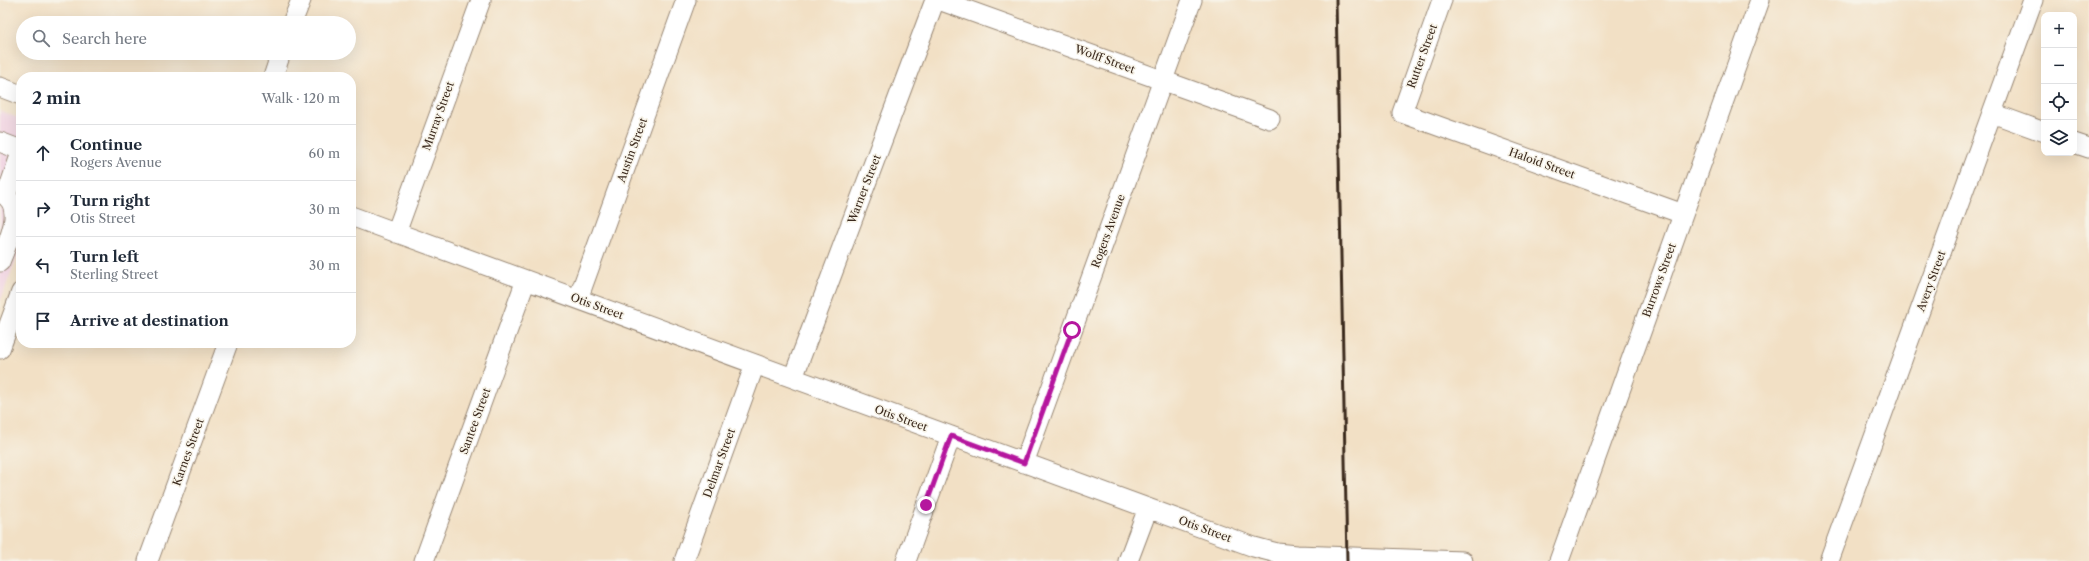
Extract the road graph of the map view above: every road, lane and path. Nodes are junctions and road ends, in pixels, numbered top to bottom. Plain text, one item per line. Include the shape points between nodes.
1 (301, 0) edge
2 (481, 0) edge
3 (686, 0) edge
4 (935, 0) edge
5 (939, 0) edge
6 (1192, 0) edge
7 (1442, 0) edge
8 (1760, 0) edge
9 (2034, 0) edge
10 (295, 16) edge
11 (279, 60) edge
12 (275, 72) edge
13 (1162, 79) junction
14 (0, 87) edge
15 (16, 93) edge
16 (1402, 113) joint
17 (1992, 113) junction
18 (1270, 119) dead end
19 (2041, 131) edge
20 (0, 142) edge
21 (2077, 144) edge
22 (16, 148) edge
23 (2089, 148) edge
24 (16, 165) edge
25 (3, 195) edge
26 (1683, 214) junction
27 (356, 218) edge
28 (396, 232) junction
29 (0, 262) edge
30 (526, 280) junction
31 (578, 299) junction
32 (16, 302) edge
33 (4, 327) edge
34 (226, 348) edge
35 (0, 350) edge
36 (755, 364) junction
37 (793, 378) junction
38 (951, 436) junction
39 (1024, 463) junction
40 (1148, 508) junction
41 (148, 561) edge
42 (424, 561) edge
43 (684, 561) edge
44 (906, 561) edge
45 (1128, 561) edge
46 (1463, 561) edge
47 (1559, 561) edge
48 (1829, 561) edge

1 - 10 street
2 - 28 street, Murray Street
3 - 31 street, Austin Street
4 - 37 street, Warner Street
5 - 13 street, Wolff Street
6 - 13 street, Rogers Avenue
7 - 16 street, Rutter Street
8 - 26 street, Burrows Street
9 - 17 street, Avery Street
11 - 12 street
13 - 18 street, Wolff Street
13 - 39 street, Rogers Avenue
14 - 15 street
16 - 26 street, Haloid Street
17 - 19 street
17 - 48 street, Avery Street
20 - 22 street
21 - 23 street
24 - 25 street
25 - 29 street via 13,206 14,221
26 - 47 street, Burrows Street
27 - 28 street, Otis Street
28 - 30 street, Otis Street
30 - 31 street, Otis Street
30 - 42 street, Santee Street
31 - 36 street, Otis Street
32 - 33 street
33 - 35 street
34 - 41 street, Karnes Street
36 - 37 street, Otis Street
36 - 43 street, Delmar Street
37 - 38 street, Otis Street
38 - 39 street, Otis Street
38 - 44 street
39 - 40 street, Otis Street
40 - 45 street
40 - 46 street, Otis Street via 1277,553

